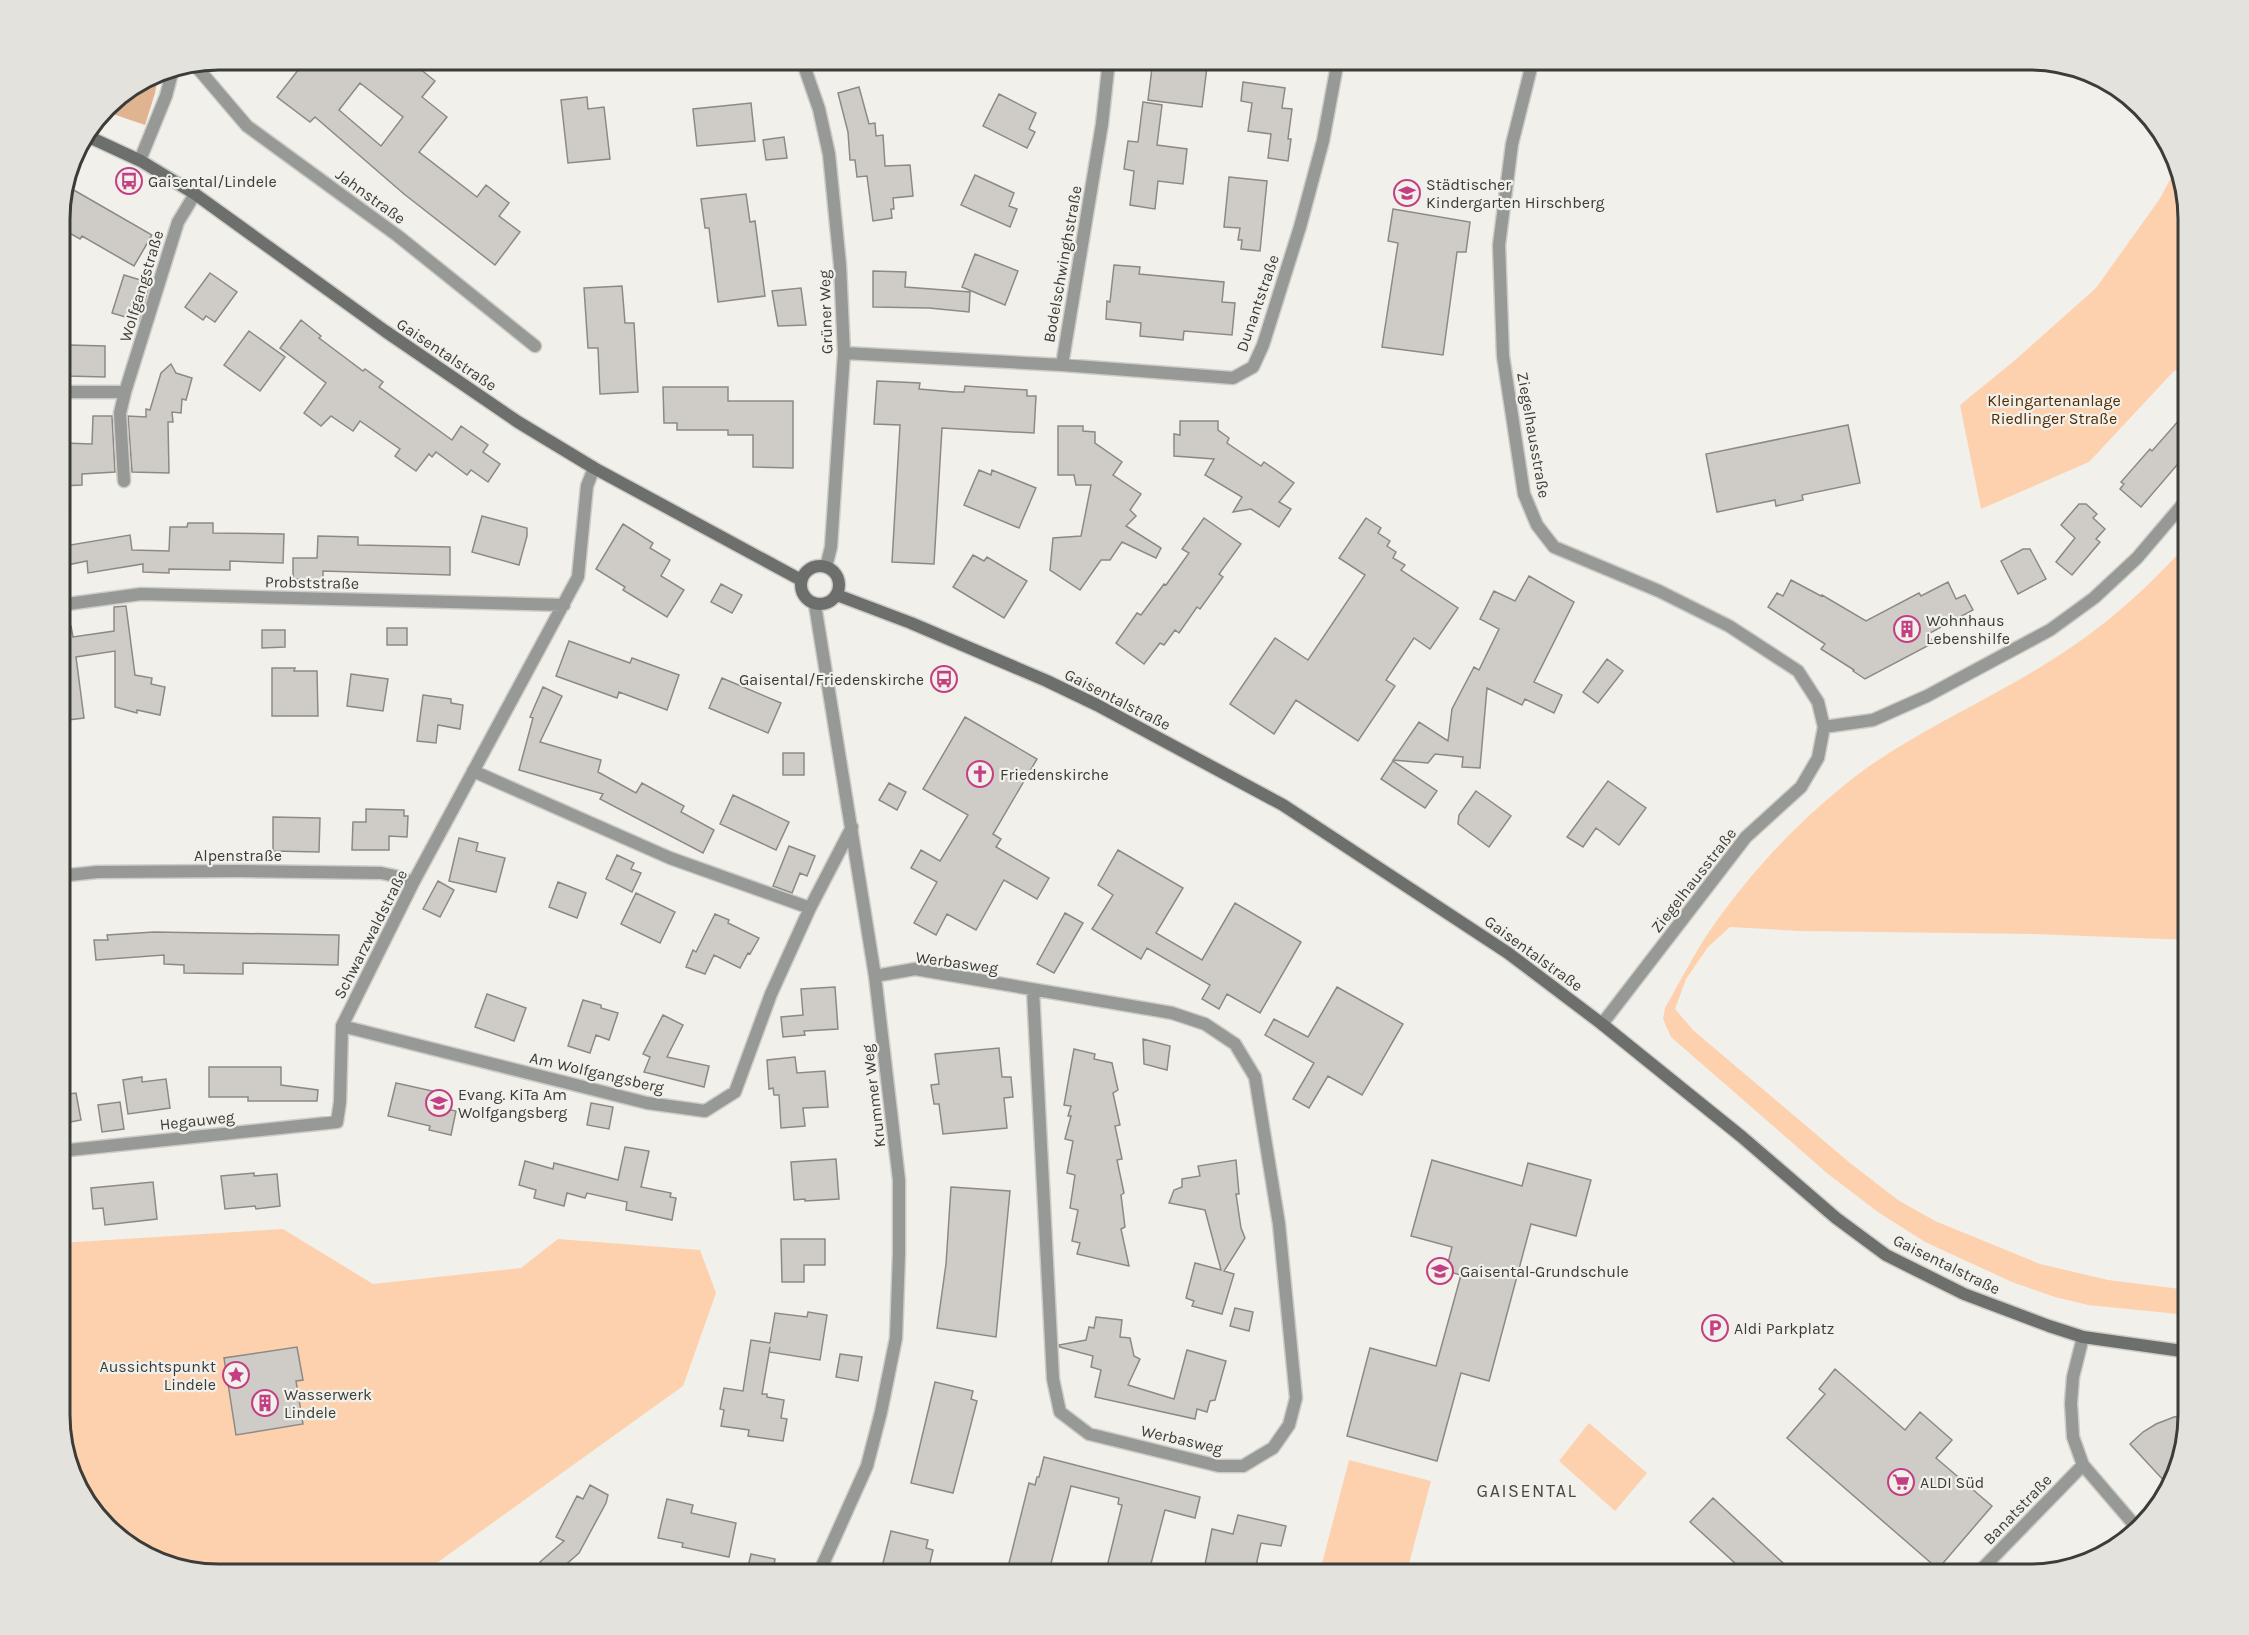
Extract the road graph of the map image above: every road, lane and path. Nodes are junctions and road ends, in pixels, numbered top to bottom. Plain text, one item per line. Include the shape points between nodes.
1 (806, 71) edge
2 (1108, 71) edge
3 (1336, 71) edge
4 (1530, 71) edge
5 (201, 72) edge
6 (170, 79) edge
7 (95, 139) edge
8 (140, 160) junction
9 (195, 194) junction
10 (535, 346) dead end
11 (844, 353) junction
12 (1062, 365) junction
13 (71, 392) edge
14 (125, 392) junction
15 (594, 468) junction
16 (124, 481) dead end
17 (2178, 510) edge
18 (826, 567) junction
19 (801, 580) junction
20 (837, 595) junction
21 (71, 604) edge
22 (564, 605) junction
23 (815, 605) junction
24 (1824, 727) junction
25 (473, 771) junction
26 (852, 827) junction
27 (71, 875) edge
28 (413, 883) junction
29 (810, 908) junction
30 (875, 976) junction
31 (1033, 990) junction
32 (1602, 1024) junction
33 (342, 1026) junction
34 (337, 1122) joint
35 (71, 1150) edge
36 (2083, 1336) junction
37 (2178, 1350) edge
38 (2083, 1465) junction
39 (2133, 1523) edge
40 (823, 1564) edge
41 (1987, 1564) edge

1 - 11 street, Grüner Weg via 829,154
2 - 12 street, Bodelschwinghstraße
3 - 12 street, Dunantstraße via 1323,141 1300,227 1253,367 1233,378
4 - 24 street, Ziegelhausstraße via 1512,144 1499,245 1503,356 1524,494 1537,525 1554,547 1659,591 1729,626 1798,671 1818,702
5 - 10 street, Jahnstraße via 247,126 398,236
6 - 8 street
7 - 8 main road, Gaisentalstraße
8 - 9 main road, Gaisentalstraße
9 - 14 street, Wolfgangstraße via 178,222
9 - 15 main road, Gaisentalstraße via 385,332
11 - 12 street, Bodelschwinghstraße
11 - 18 street, Grüner Weg via 831,547
13 - 14 street
14 - 16 street, Wolfgangstraße via 120,413
15 - 19 main road, Gaisentalstraße
15 - 22 street, Schwarzwaldstraße via 588,486 578,577
17 - 24 street via 2138,558 2094,598 2050,630 1927,696 1873,720
18 - 19 main road via 809,569
18 - 20 main road via 838,580
19 - 23 main road via 801,591
20 - 23 main road via 825,604
20 - 32 main road, Gaisentalstraße via 1047,681 1284,805 1489,940
21 - 22 street, Probststraße via 141,594
22 - 25 street, Schwarzwaldstraße
23 - 26 street, Krummer Weg
24 - 32 street, Ziegelhausstraße via 1818,758 1802,787 1746,837
25 - 28 street, Schwarzwaldstraße
25 - 29 street via 670,858
26 - 29 street, Am Wolfgangsberg
26 - 30 street, Krummer Weg
27 - 28 street, Alpenstraße via 369,873
28 - 33 street, Schwarzwaldstraße
29 - 33 street, Am Wolfgangsberg via 771,994 735,1092 705,1111 647,1103
30 - 31 street, Werbasweg via 915,969
30 - 40 street, Krummer Weg via 899,1180 896,1338 867,1466
31 - 31 street, Werbasweg via 1172,1013 1205,1024 1235,1044 1255,1077 1279,1224 1296,1398 1289,1425 1273,1448 1243,1466 1219,1466 1089,1434 1060,1412 1053,1379
32 - 36 main road, Gaisentalstraße via 1886,1255 1964,1294
33 - 34 street, Schwarzwaldstraße
34 - 35 street, Hegauweg
36 - 37 main road, Gaisentalstraße
36 - 38 street via 2071,1403 2073,1437
38 - 39 street
38 - 41 street, Banatstraße

